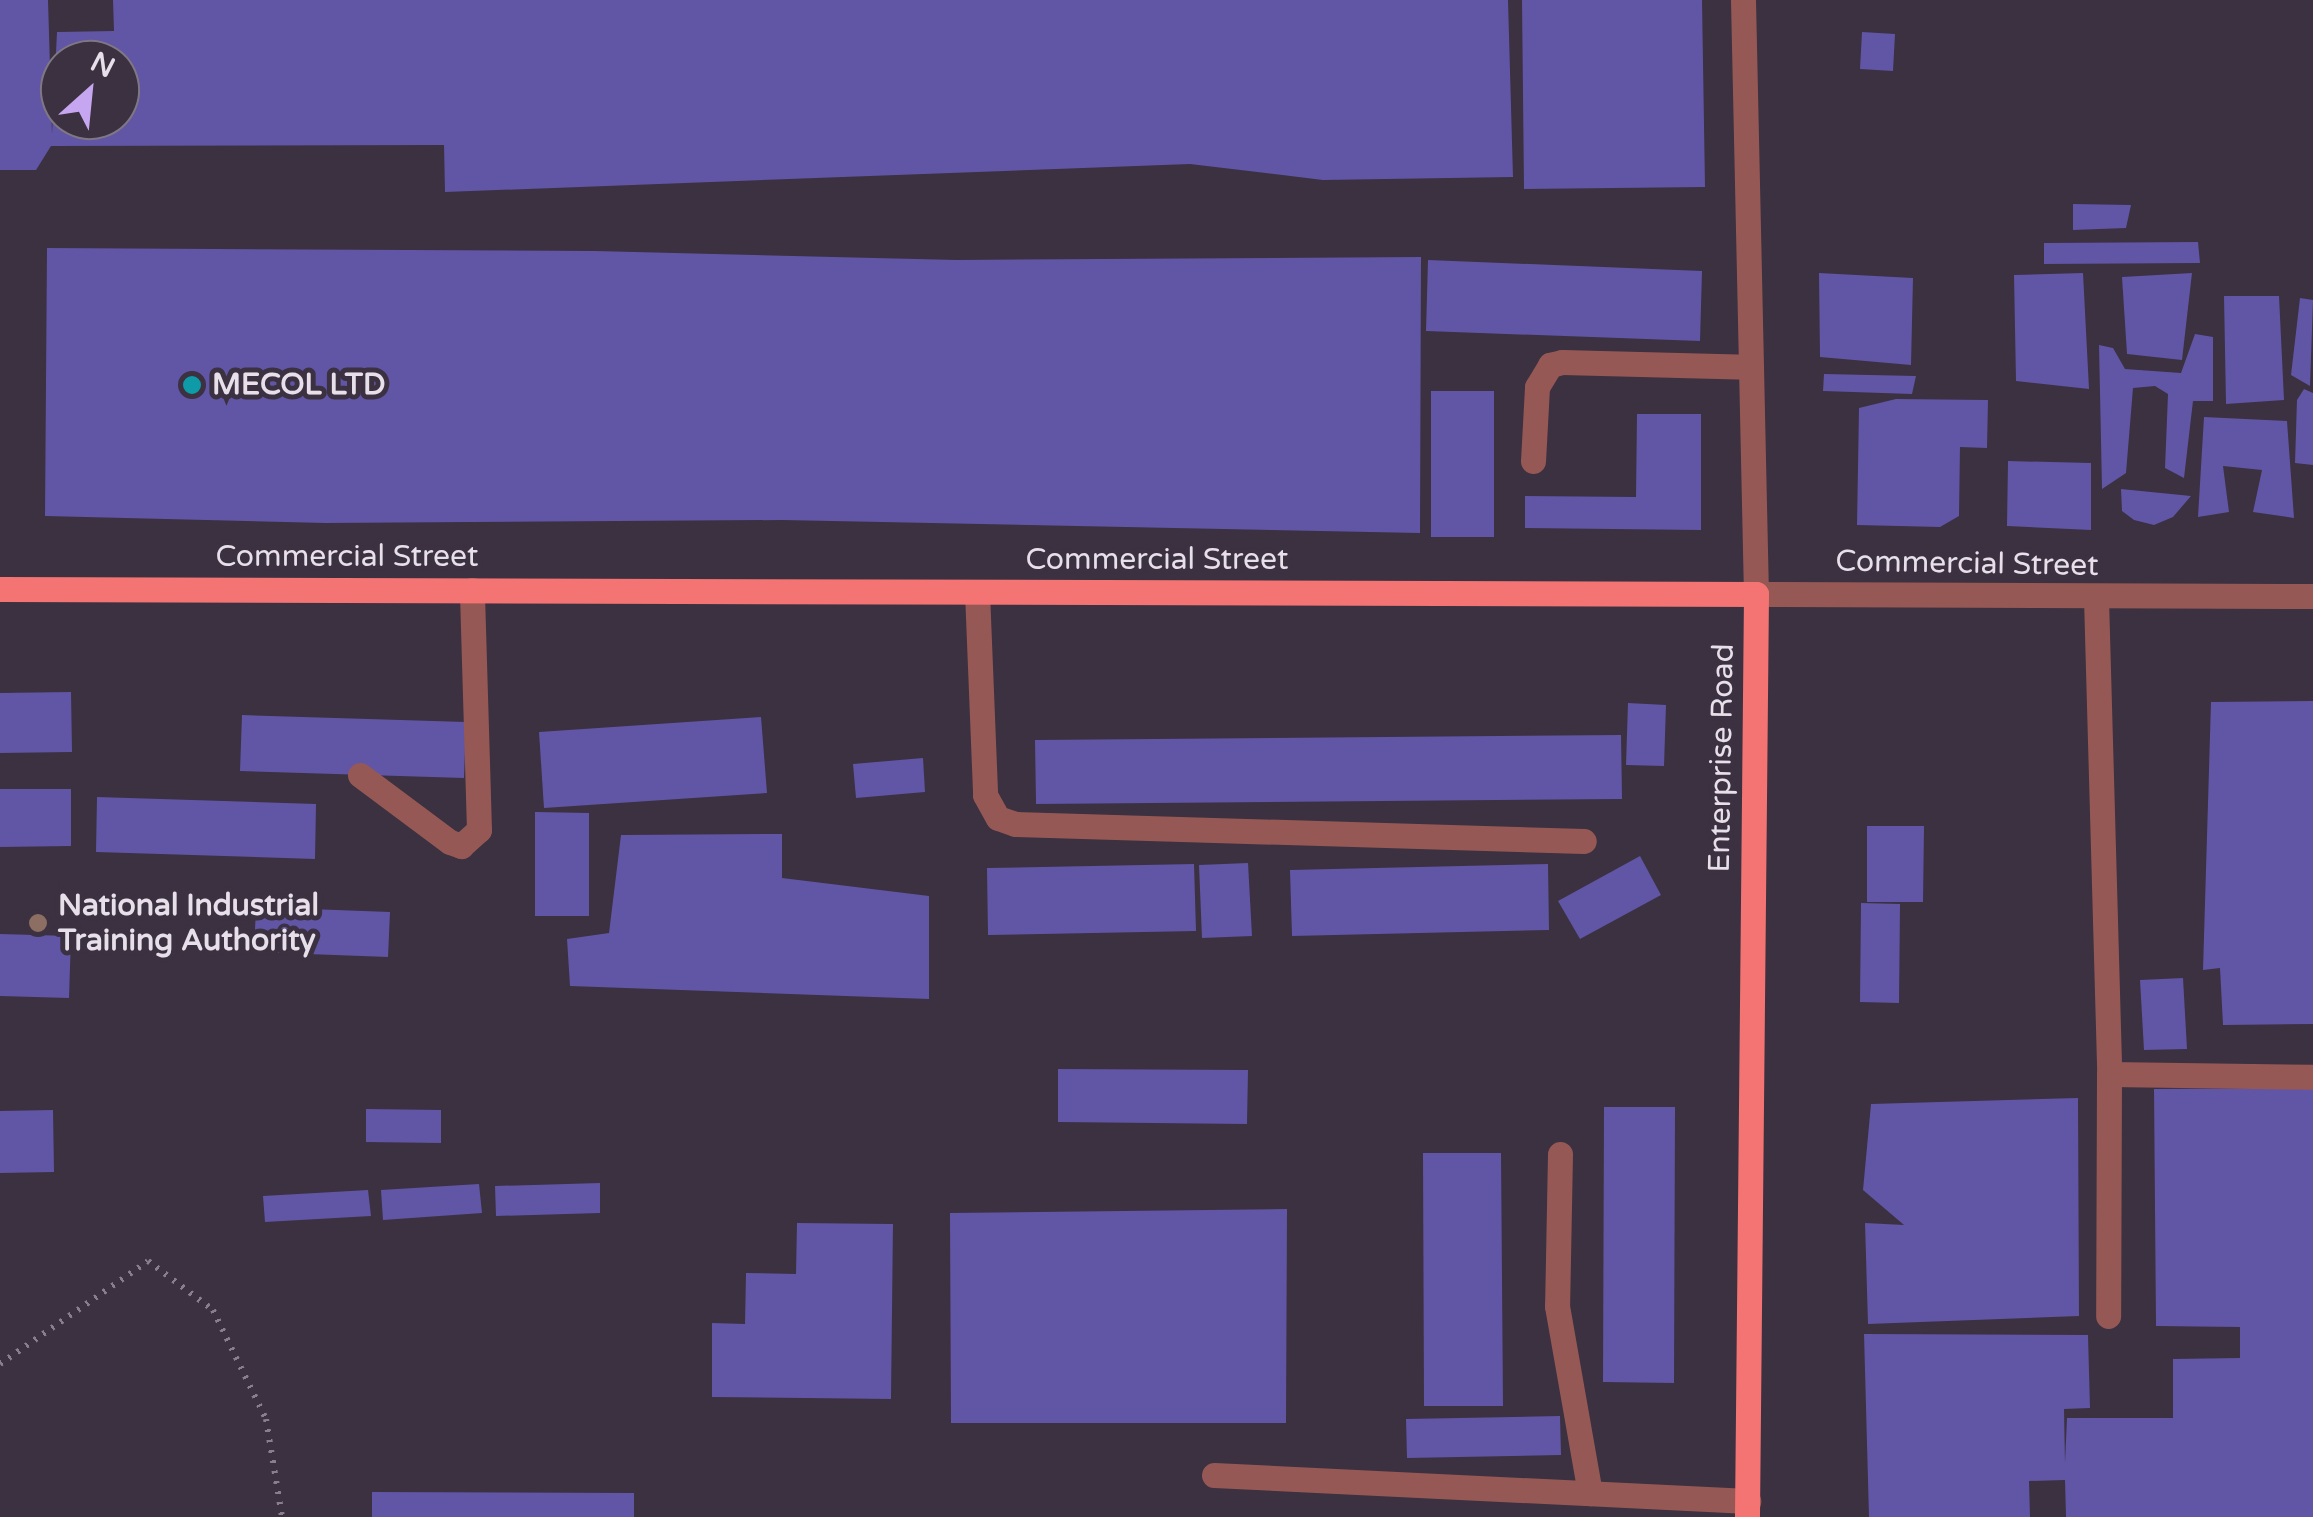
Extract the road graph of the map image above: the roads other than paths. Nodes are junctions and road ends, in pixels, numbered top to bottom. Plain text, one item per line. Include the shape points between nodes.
1 (1742, 0) edge
2 (1748, 367) junction
3 (1532, 461) dead end
4 (0, 588) edge
5 (472, 590) junction
6 (978, 592) junction
7 (1756, 594) junction
8 (2313, 596) edge
9 (2096, 598) junction
10 (360, 775) dead end
11 (1584, 841) dead end
12 (2109, 1074) junction
13 (2313, 1077) edge
14 (1560, 1154) dead end
15 (2108, 1316) dead end
16 (1214, 1475) dead end
17 (1590, 1493) junction
18 (1748, 1509) edge

1 - 2 street, Enterprise Road
2 - 3 street via 1550,365 1536,387
2 - 7 street, Enterprise Road
4 - 5 main road, Commercial Street
5 - 6 main road, Commercial Street
5 - 10 street via 479,830 461,846 450,842
6 - 7 main road, Commercial Street
6 - 11 street via 986,795 998,818 1015,824
7 - 9 street, Commercial Street
7 - 18 main road, Enterprise Road
8 - 9 street, Commercial Street
9 - 12 street
12 - 13 street
12 - 15 street
14 - 17 street via 1557,1306
16 - 17 street
17 - 18 street

